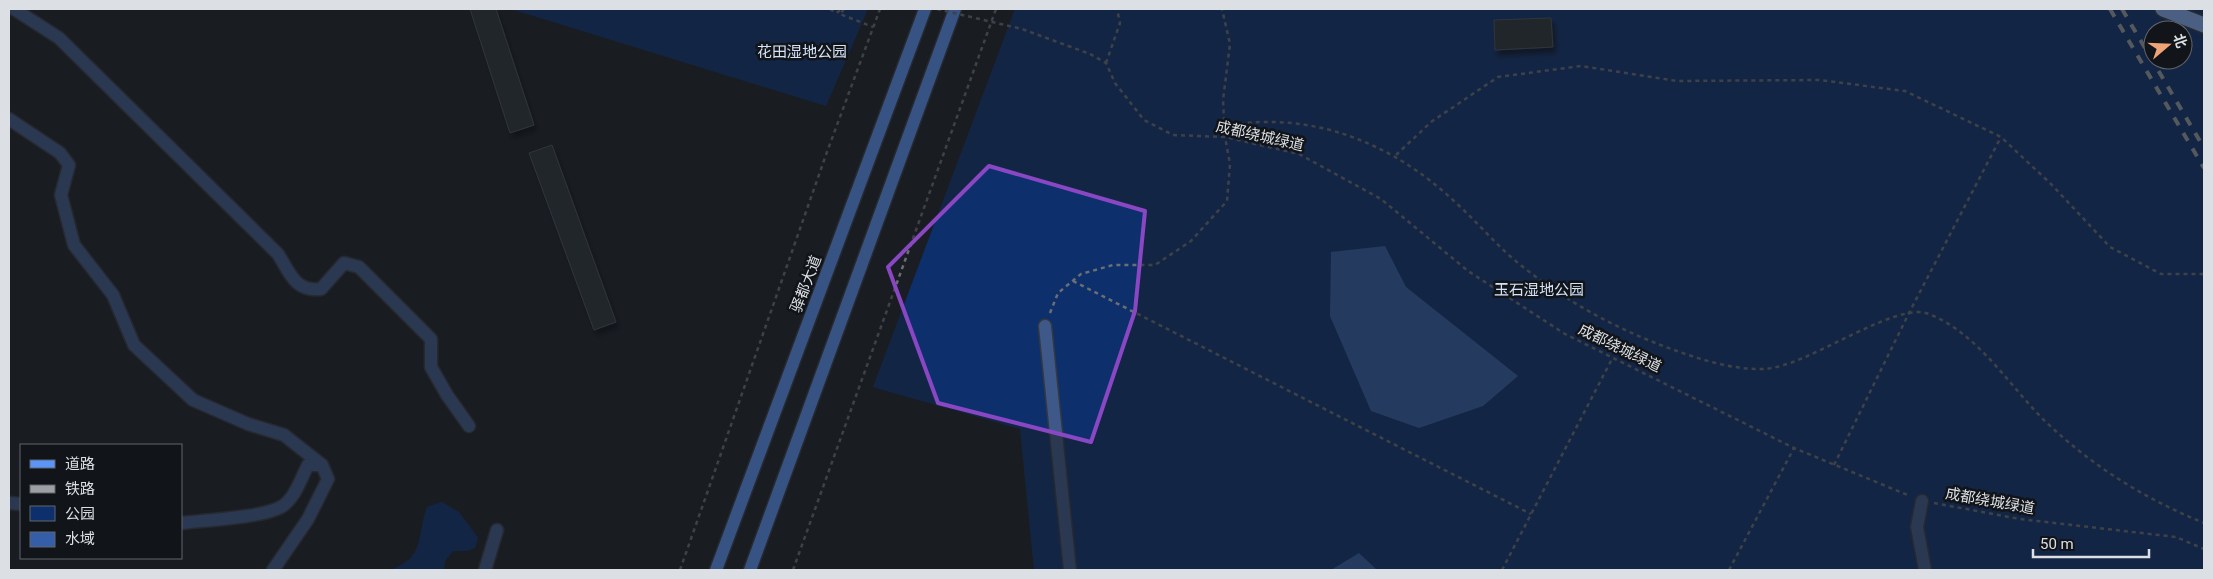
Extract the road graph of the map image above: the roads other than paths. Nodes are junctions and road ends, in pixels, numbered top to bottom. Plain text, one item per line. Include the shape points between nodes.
1 (14, 9) edge
2 (925, 9) edge
3 (956, 9) edge
4 (2163, 9) edge
5 (2204, 25) edge
6 (9, 119) edge
7 (1045, 326) road end
8 (469, 426) dead end
9 (322, 464) junction
10 (1922, 501) road end
11 (182, 523) edge
12 (497, 530) dead end
13 (274, 570) edge
14 (485, 570) edge
15 (716, 570) edge
16 (750, 570) edge
17 (1070, 570) edge
18 (1925, 570) edge

1 - 8 street via 59,38 125,100 278,254 297,284 309,290 321,289 344,263 359,267 431,339 431,367
2 - 15 main road, 驿都大道
3 - 16 main road
4 - 5 highway
6 - 9 street via 60,153 69,164 61,195 74,245 112,294 134,345 194,400 248,424 284,435
7 - 17 street
9 - 11 street via 308,465 292,496 281,507 248,516
9 - 13 street via 328,479 308,519
10 - 18 street via 1917,527
12 - 14 street

